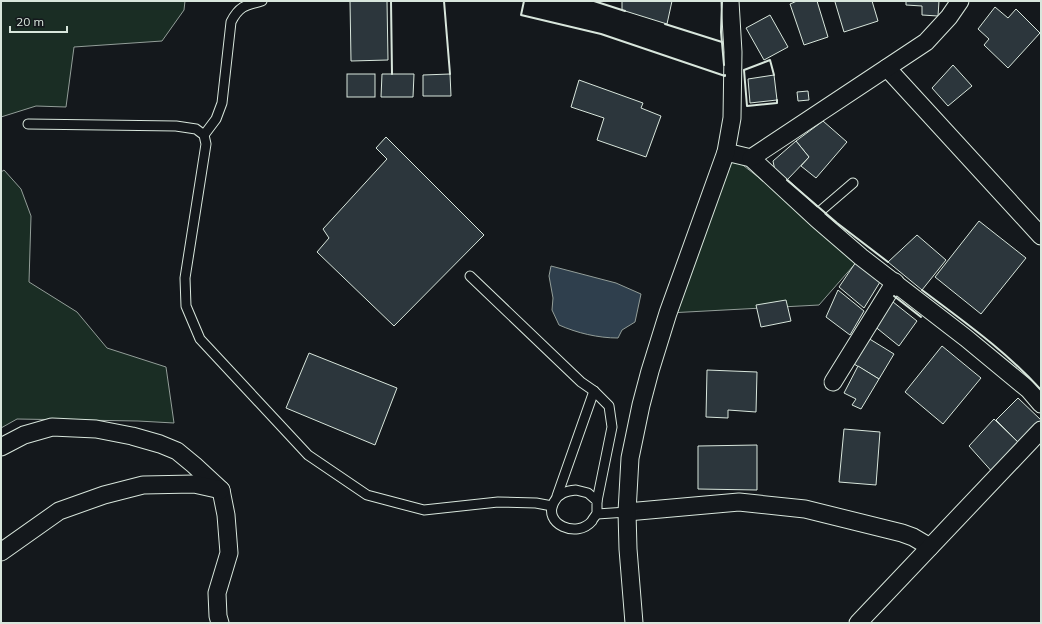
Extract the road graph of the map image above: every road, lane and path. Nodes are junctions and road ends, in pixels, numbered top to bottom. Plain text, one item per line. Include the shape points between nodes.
1 (262, 1) edge
2 (730, 1) edge
3 (960, 1) edge
4 (887, 68) junction
5 (28, 124) dead end
6 (204, 135) junction
7 (726, 152) junction
8 (752, 158) junction
9 (853, 183) dead end
10 (817, 219) junction
11 (1041, 236) edge
12 (470, 276) dead end
13 (895, 282) junction
14 (833, 382) dead end
15 (594, 391) junction
16 (1041, 404) edge
17 (1041, 430) edge
18 (1, 447) edge
19 (221, 490) junction
20 (557, 496) junction
21 (597, 501) junction
22 (552, 506) junction
23 (627, 512) junction
24 (596, 514) junction
25 (930, 547) junction
26 (1, 552) edge
27 (220, 623) edge
28 (634, 623) edge
29 (858, 623) edge

1 - 6 lane via 246,5 236,11 231,22 222,103 216,120
2 - 7 street via 733,52 732,118
3 - 4 street via 926,42
4 - 8 street
4 - 11 street
5 - 6 lane via 176,126 196,129
6 - 22 lane via 206,144 185,278 186,306 200,338 308,455 367,495 424,510 498,502
7 - 8 street
7 - 23 street via 668,313 642,398 630,458
8 - 10 street
9 - 10 lane via 818,213
10 - 13 street
12 - 15 lane via 581,382
13 - 14 street
13 - 16 street via 1029,390
15 - 20 lane
15 - 21 lane via 609,406 612,427
17 - 25 street
18 - 19 street via 24,435 52,427 96,429 125,434 177,451
19 - 26 street via 194,484 142,485 104,495 59,511
19 - 27 street via 226,515 228,553 218,593
20 - 21 lane via 566,491 576,490 588,493
20 - 22 lane
21 - 24 lane
22 - 24 lane via 556,522 572,530 589,524
23 - 24 lane
23 - 25 street via 739,502 805,509 902,533
23 - 28 street
25 - 29 street

